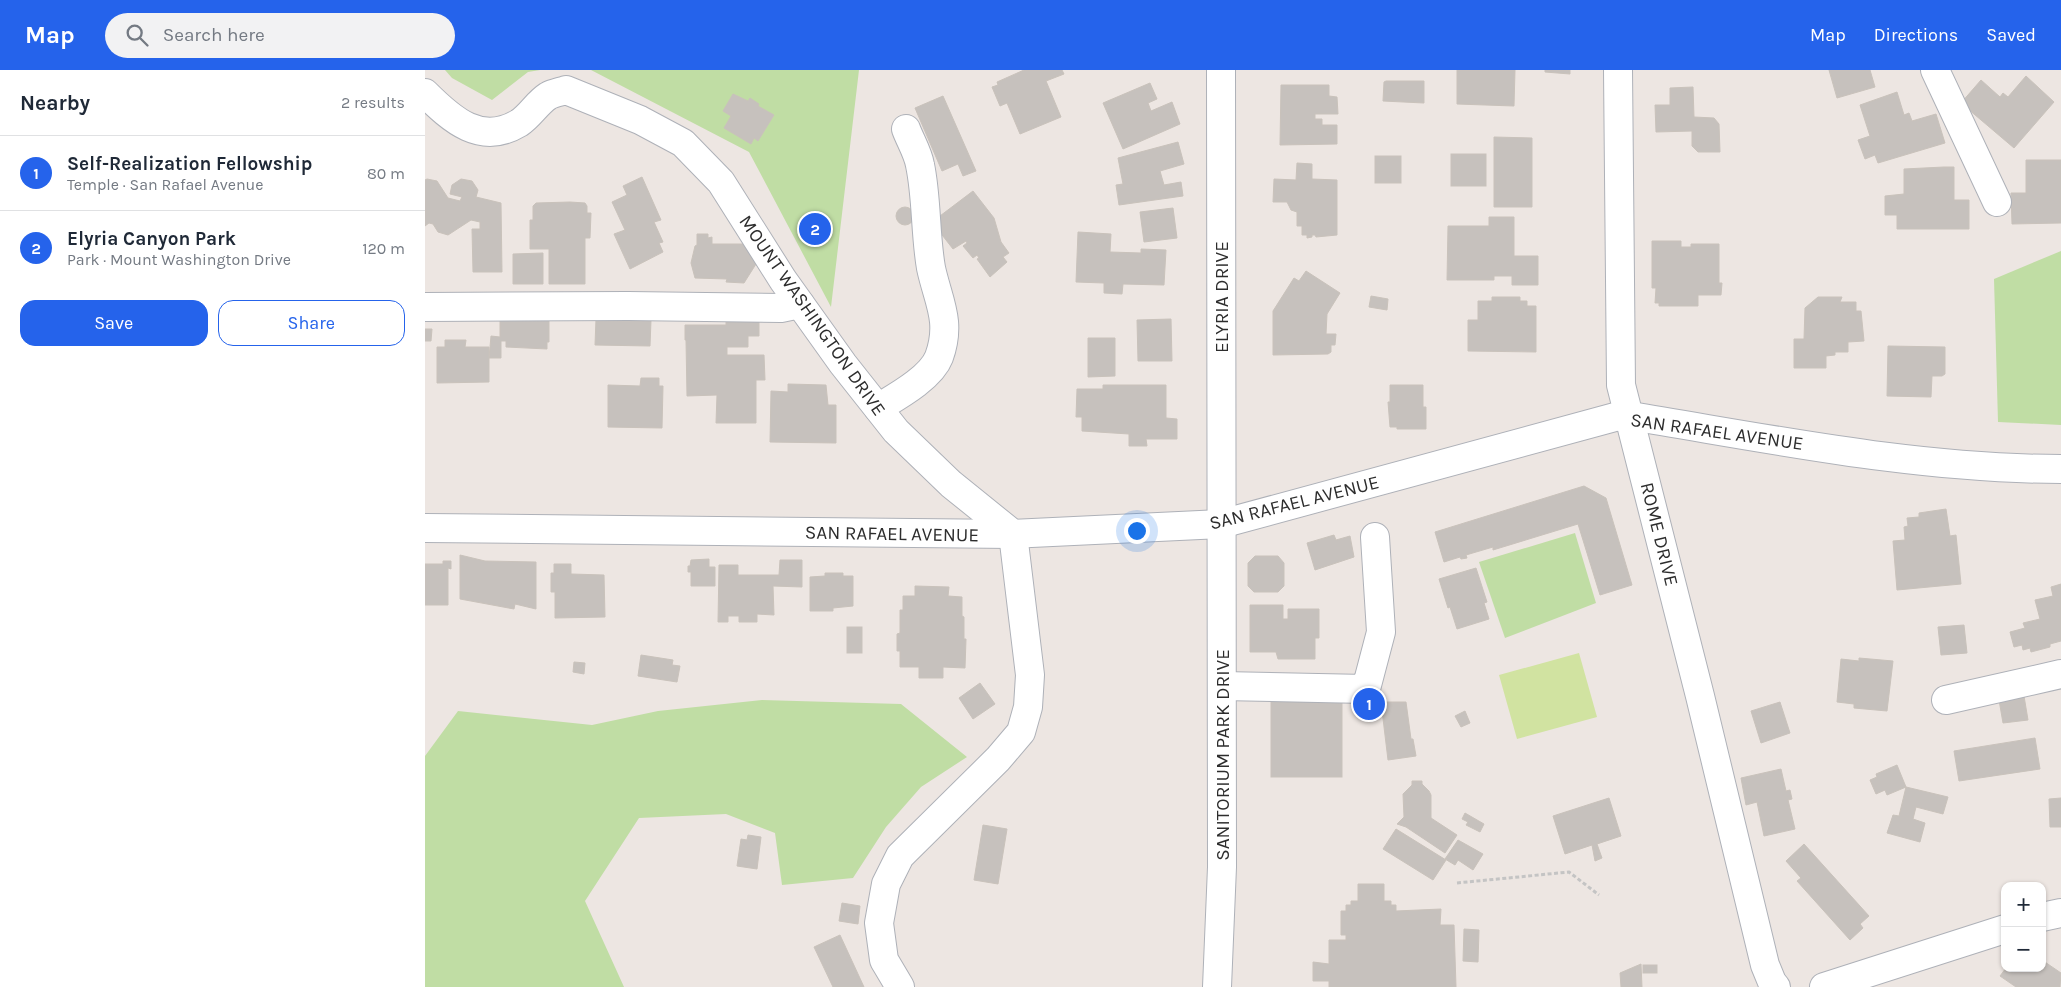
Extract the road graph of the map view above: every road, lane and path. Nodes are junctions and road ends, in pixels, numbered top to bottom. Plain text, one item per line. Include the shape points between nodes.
1 (1221, 70) edge
2 (1618, 70) edge
3 (1935, 70) edge
4 (425, 93) edge
5 (906, 129) dead end
6 (1997, 202) dead end
7 (800, 304) junction
8 (425, 307) edge
9 (878, 408) junction
10 (1630, 416) junction
11 (2061, 469) edge
12 (1221, 524) junction
13 (425, 528) edge
14 (1013, 534) junction
15 (1375, 536) dead end
16 (2061, 674) edge
17 (1222, 686) junction
18 (1946, 700) dead end
19 (1457, 883) dead end
20 (1599, 895) dead end
21 (2061, 913) edge
22 (2046, 916) edge
23 (2001, 930) edge
24 (900, 987) edge
25 (1217, 987) edge
26 (1776, 987) edge
27 (1824, 987) edge

1 - 12 street, ELYRIA DRIVE
2 - 10 street, ROME DRIVE via 1621,385
3 - 6 street
4 - 7 street, MOUNT WASHINGTON DRIVE via 469,129 493,133 520,123 547,97 566,90 640,120 683,143 721,182
5 - 9 street via 920,164 931,267 945,327 939,359 931,370
7 - 8 street via 781,308
7 - 9 street, MOUNT WASHINGTON DRIVE
9 - 14 street, MOUNT WASHINGTON DRIVE via 951,484
10 - 11 street, SAN RAFAEL AVENUE via 1890,457 2020,469
10 - 12 street, SAN RAFAEL AVENUE via 1615,417
10 - 26 street, ROME DRIVE via 1765,965
12 - 14 street, SAN RAFAEL AVENUE
12 - 17 street, SANITORIUM PARK DRIVE
13 - 14 street, SAN RAFAEL AVENUE
14 - 24 street via 1030,675 1028,707 1021,732 900,856 886,884 879,923 884,960
15 - 17 street via 1381,632 1366,689
16 - 18 street
17 - 25 street, SANITORIUM PARK DRIVE via 1222,867
19 - 20 path via 1569,872
21 - 22 street
23 - 27 street

